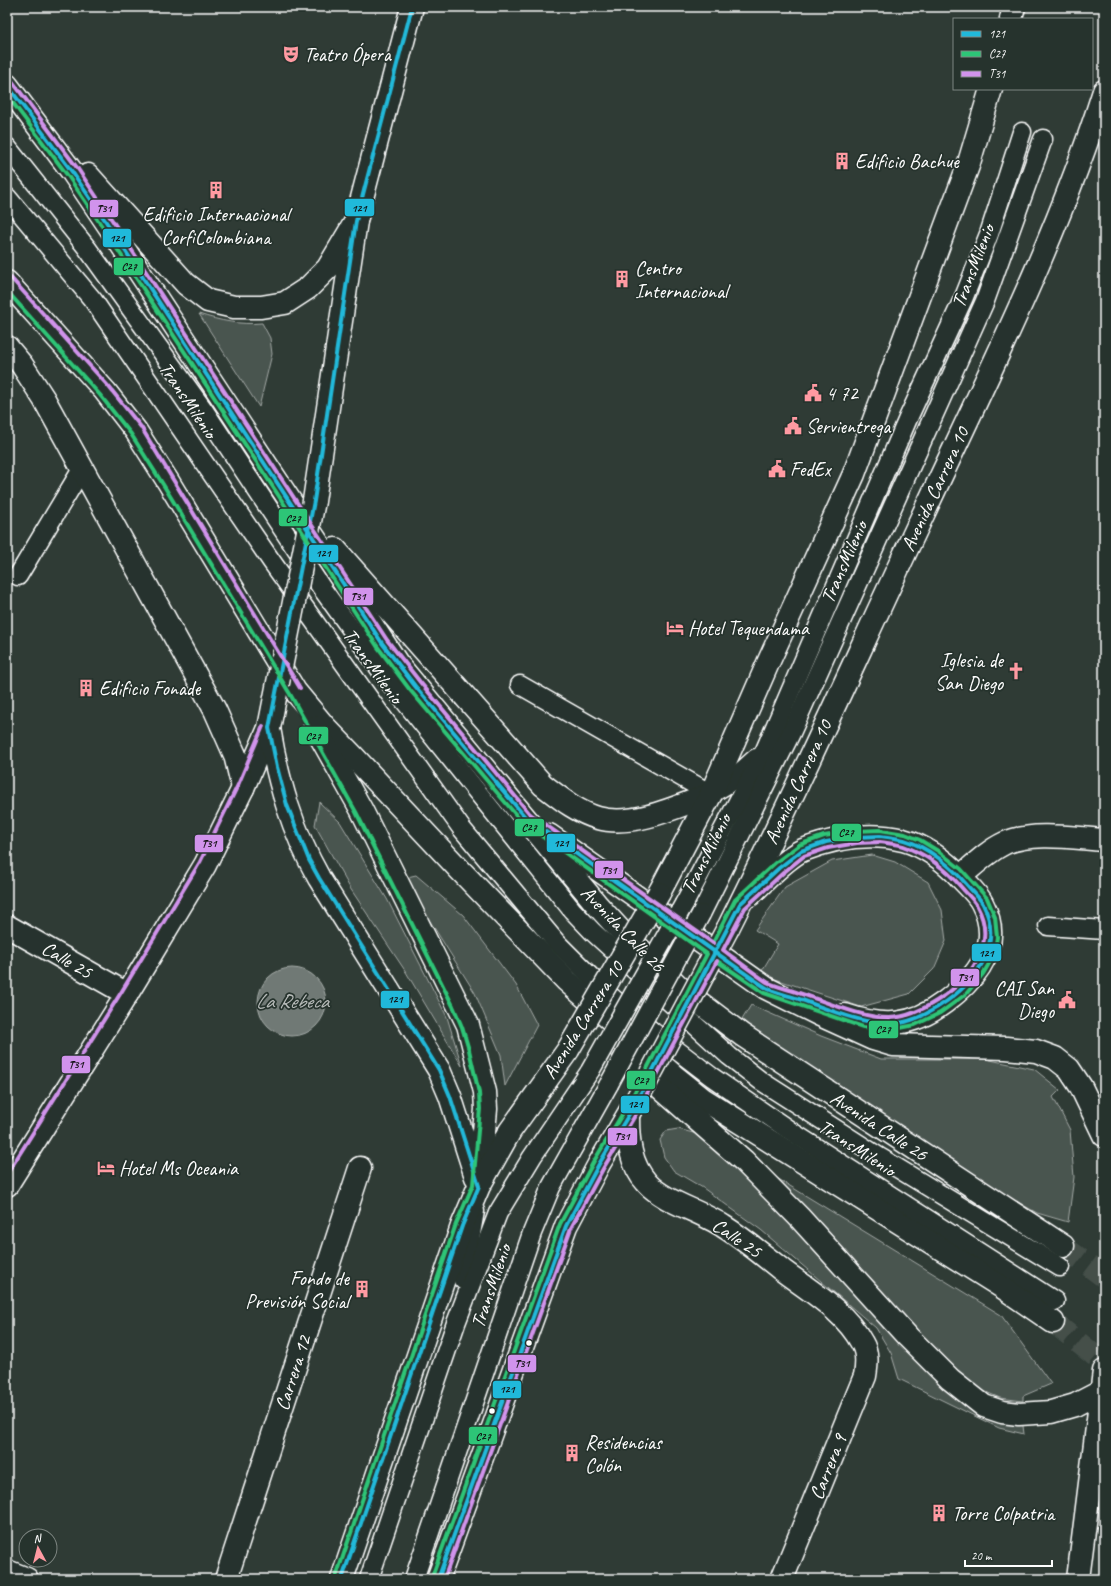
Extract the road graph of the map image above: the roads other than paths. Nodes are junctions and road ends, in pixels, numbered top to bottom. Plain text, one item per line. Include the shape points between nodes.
1 (412, 7) edge
2 (1014, 7) edge
3 (1010, 18) edge
4 (8, 85) edge
5 (991, 90) edge
6 (1104, 91) edge
7 (1022, 132) dead end
8 (1043, 139) dead end
9 (9, 152) edge
10 (7, 197) edge
11 (7, 211) edge
12 (356, 221) junction
13 (36, 233) junction
14 (7, 282) edge
15 (7, 347) edge
16 (82, 469) junction
17 (284, 492) junction
18 (18, 576) dead end
19 (520, 685) dead end
20 (294, 692) junction
21 (269, 728) junction
22 (765, 750) junction
23 (243, 788) junction
24 (711, 794) junction
25 (526, 818) junction
26 (1104, 840) edge
27 (960, 877) junction
28 (740, 904) junction
29 (7, 926) edge
30 (1048, 926) dead end
31 (1104, 930) edge
32 (568, 981) junction
33 (766, 988) junction
34 (127, 994) junction
35 (632, 1109) junction
36 (1104, 1135) edge
37 (360, 1168) dead end
38 (7, 1185) edge
39 (479, 1186) junction
40 (1063, 1246) tunnel mouth
41 (1060, 1267) dead end
42 (1054, 1312) joint
43 (456, 1323) junction
44 (866, 1353) joint
45 (1103, 1381) edge
46 (7, 1571) edge
47 (27, 1579) edge
48 (226, 1579) edge
49 (342, 1579) edge
50 (369, 1579) edge
51 (414, 1579) edge
52 (438, 1579) edge
53 (782, 1579) edge
54 (1078, 1579) edge

1 - 12 main road
2 - 3 main road
4 - 12 main road via 186,284 208,301 234,307 261,307 285,303 308,288 328,268
4 - 17 main road, Avenida Calle 26 via 77,180
5 - 24 main road, Avenida Carrera 10 via 968,166 854,474
6 - 28 main road, Avenida Carrera 10 via 1057,219 1009,330
7 - 22 lane, TransMilenio via 989,234 964,297 909,416
8 - 51 lane, TransMilenio, bridge via 985,301 791,733 701,914 551,1187 532,1233
9 - 41 lane, TransMilenio via 87,248 203,409 323,590 390,683 592,932 761,1081
10 - 13 lane, TransMilenio
11 - 13 lane, TransMilenio via 17,216
12 - 21 main road, bridge via 314,501
13 - 42 lane, TransMilenio via 93,300 272,562 462,829 556,942 610,994 712,1077
14 - 20 main road via 105,392 136,431
15 - 16 main road via 44,399
16 - 18 lane
16 - 23 main road via 215,710 235,754
17 - 24 main road via 543,785 562,800 588,815 615,821 643,818
17 - 25 main road, Avenida Calle 26 via 397,663
19 - 24 lane
20 - 32 main road via 460,870
20 - 39 main road via 362,809 468,1025 478,1062 486,1109
21 - 23 main road
21 - 39 main road via 284,798 306,854 439,1070
22 - 24 lane, TransMilenio via 726,785
22 - 43 lane, TransMilenio, bridge via 684,904 590,1071 498,1213
23 - 34 main road via 205,865
24 - 39 main road, Avenida Carrera 10, bridge via 659,893 568,1050 513,1127
25 - 33 main road
25 - 40 main road, Avenida Calle 26 via 598,906 680,988 742,1036
26 - 27 main road via 1021,838 1005,843
27 - 28 main road via 917,845 880,836 856,837 826,842 802,851 779,868
27 - 33 main road via 982,902 989,918 991,937 988,953 978,970 962,990 937,1008 912,1020 889,1024 865,1021
28 - 35 main road, Avenida Carrera 10, bridge
29 - 34 main road, Calle 25
30 - 31 lane
32 - 42 main road via 673,1076 703,1099 1005,1289
32 - 45 main road via 639,1070 744,1161 799,1217 908,1337 950,1379 984,1406 1018,1414 1051,1412 1075,1405
33 - 36 main road via 873,1039 893,1044 1006,1048 1036,1051 1055,1058 1069,1070 1081,1087
34 - 38 main road
35 - 44 main road, Calle 25 via 628,1140 632,1158 647,1183 661,1194 723,1225 838,1313 858,1337
35 - 52 main road, Avenida Carrera 10 via 566,1226
37 - 48 main road, Carrera 12
39 - 43 lane, TransMilenio
39 - 49 main road, Avenida Carrera 10 via 462,1226
43 - 50 lane, TransMilenio
44 - 53 main road, Carrera 9 via 865,1376
45 - 54 main road
46 - 47 main road

